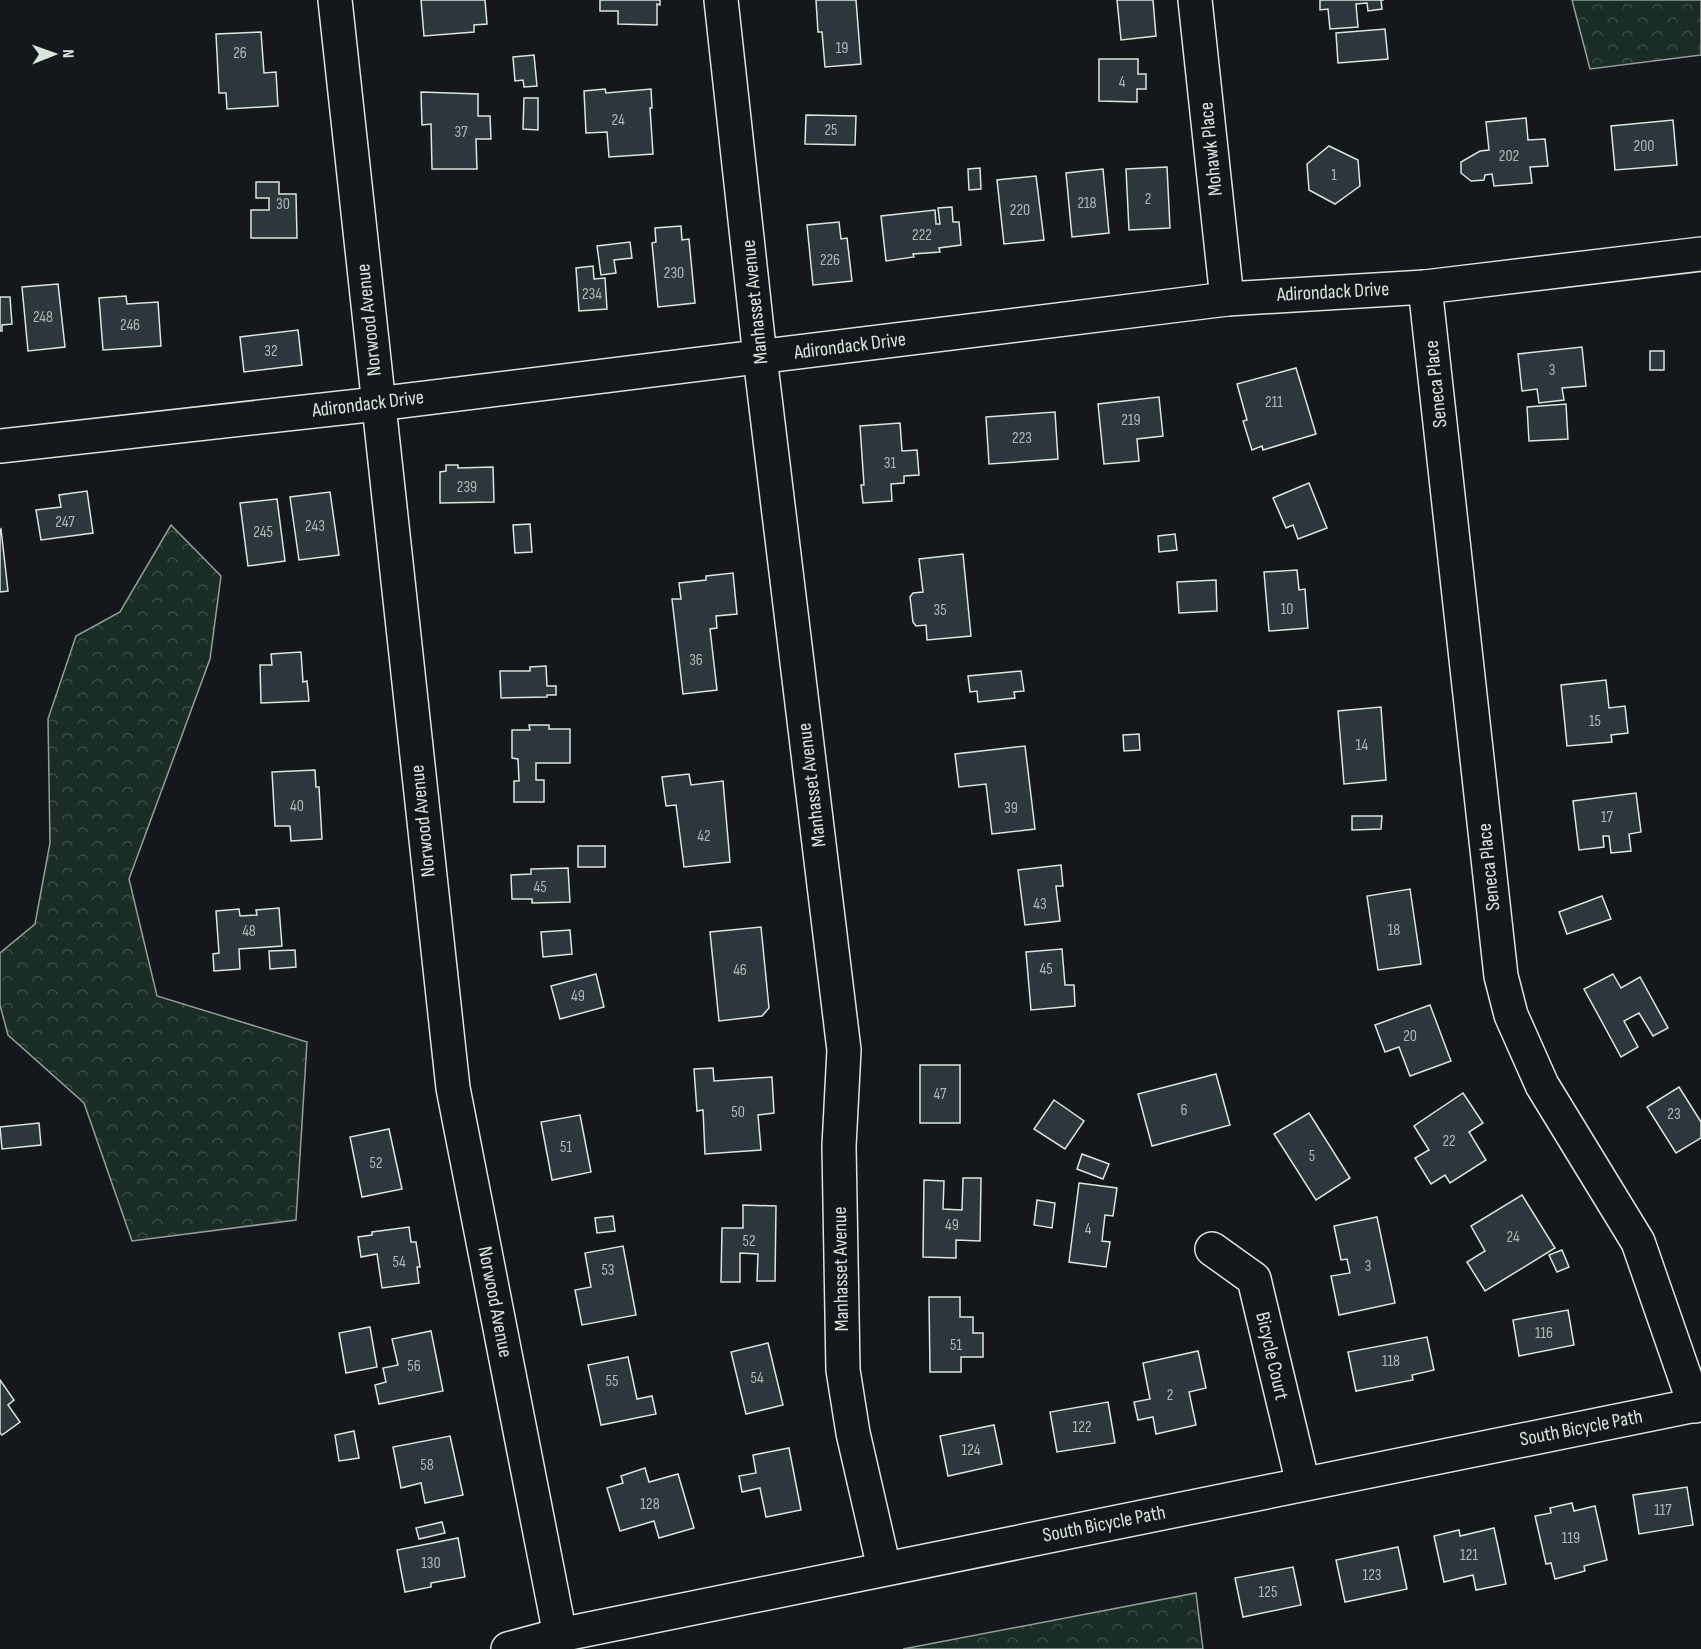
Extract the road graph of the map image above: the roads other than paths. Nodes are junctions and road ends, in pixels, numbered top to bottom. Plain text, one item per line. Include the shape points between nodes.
1 (335, 0) edge
2 (721, 0) edge
3 (1195, 0) edge
4 (1701, 254) edge
5 (1425, 287) junction
6 (1227, 299) junction
7 (760, 357) junction
8 (377, 404) junction
9 (0, 446) edge
10 (1212, 1249) dead end
11 (1698, 1405) edge
12 (1303, 1484) junction
13 (884, 1569) junction
14 (560, 1635) junction
15 (508, 1649) edge

1 - 8 street, Norwood Avenue
2 - 7 street, Manhasset Avenue
3 - 6 street, Mohawk Place
4 - 5 street, Adirondack Drive
5 - 6 street, Adirondack Drive
5 - 11 street, Seneca Place via 1501,976 1510,1015 1542,1085 1638,1242
6 - 7 street, Adirondack Drive
7 - 8 street, Adirondack Drive
7 - 13 street, Manhasset Avenue via 844,1050 839,1146 843,1370
8 - 9 street, Adirondack Drive
8 - 14 street, Norwood Avenue via 453,1088
10 - 12 street, Bicycle Court via 1254,1279
11 - 12 street, South Bicycle Path
12 - 13 street, South Bicycle Path
13 - 14 street, South Bicycle Path
14 - 15 street, South Bicycle Path

